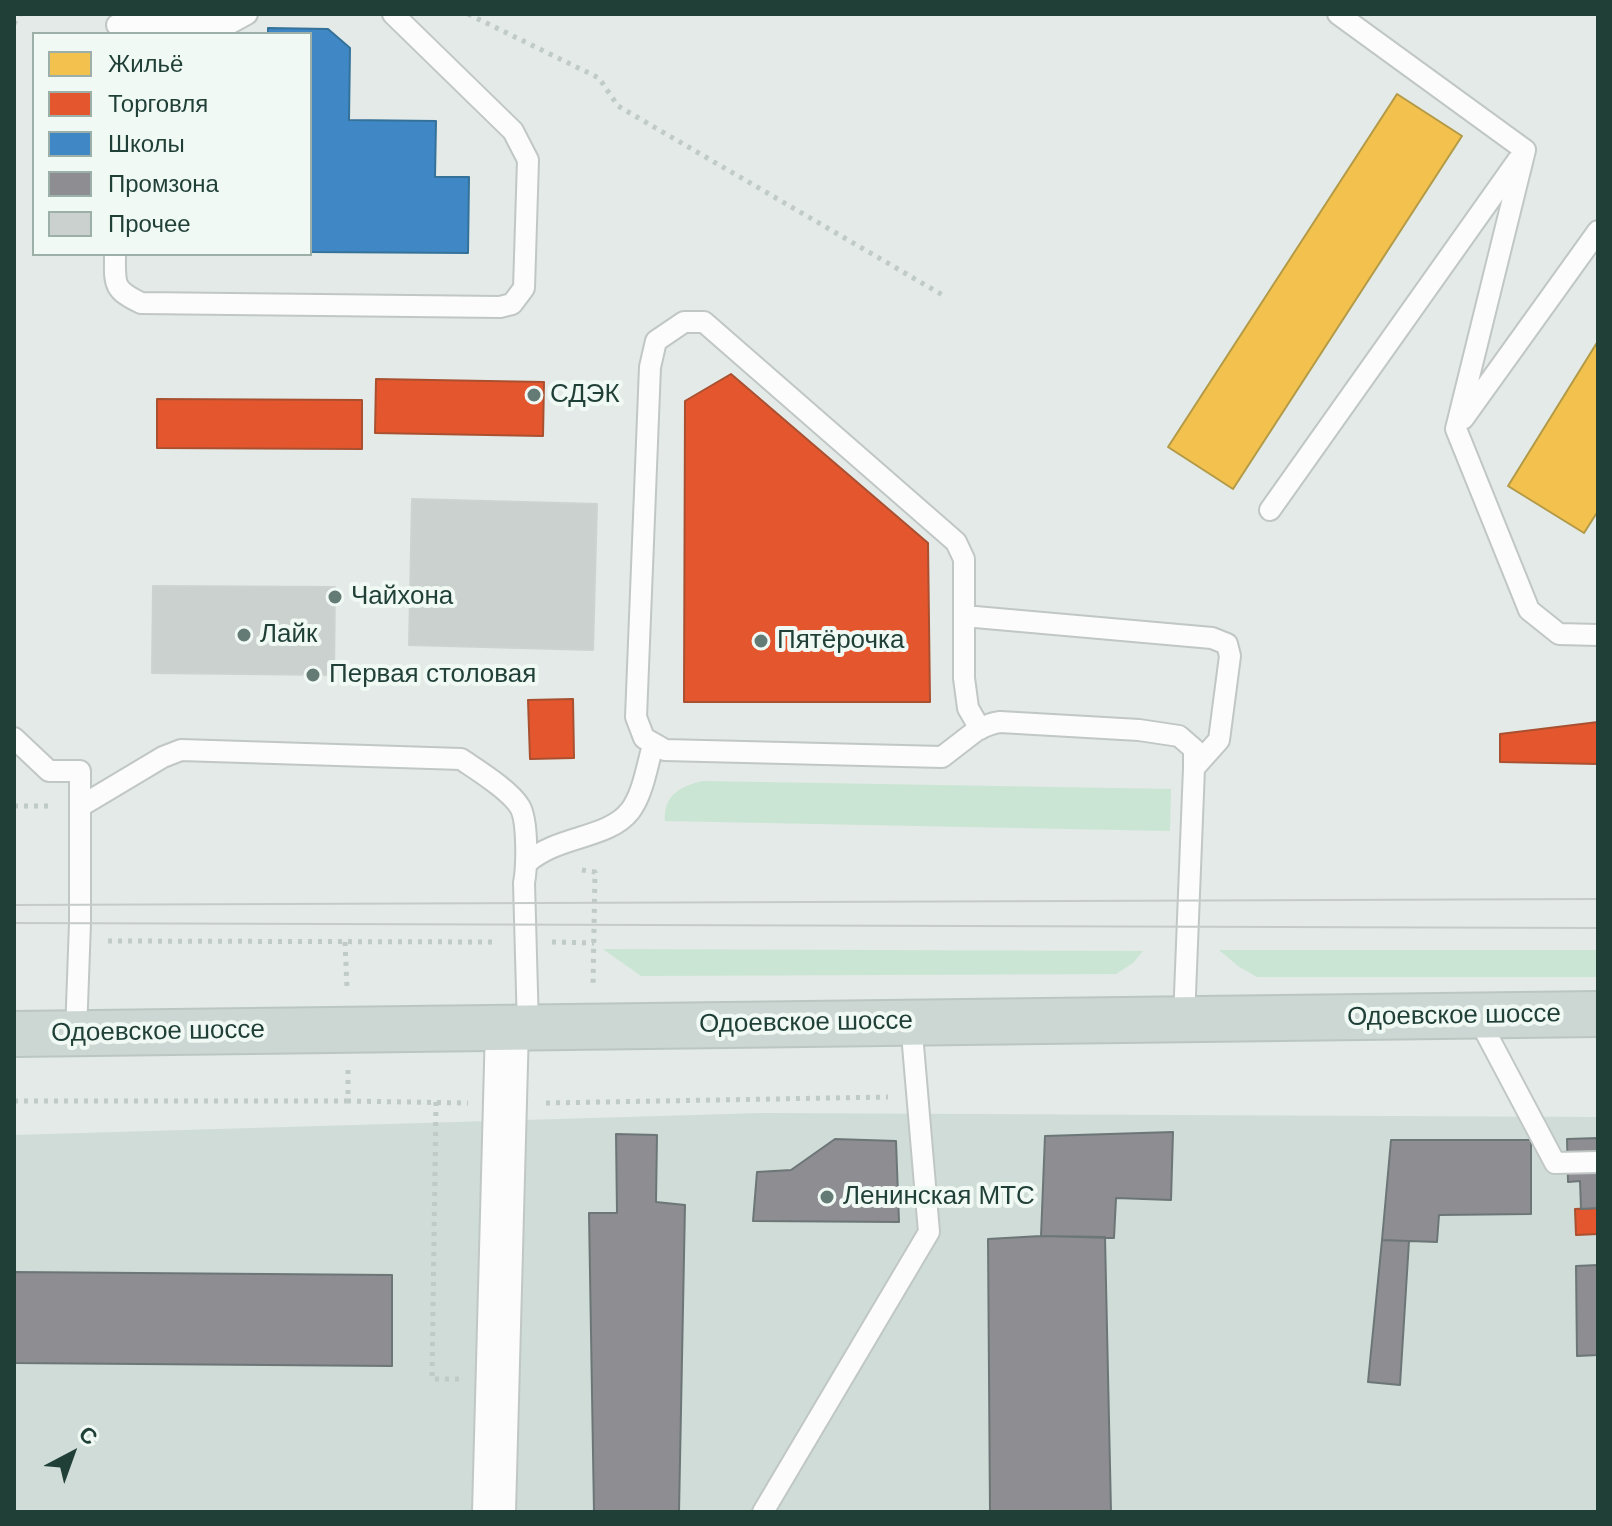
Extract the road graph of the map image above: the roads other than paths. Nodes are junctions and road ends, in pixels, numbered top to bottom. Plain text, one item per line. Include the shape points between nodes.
1 (247, 14) edge
2 (393, 14) edge
3 (1338, 14) edge
4 (116, 24) edge
5 (1525, 150) junction
6 (1598, 231) edge
7 (115, 256) edge
8 (1456, 429) junction
9 (1270, 510) dead end
10 (964, 616) junction
11 (1598, 635) edge
12 (980, 729) junction
13 (14, 738) edge
14 (653, 745) junction
15 (1194, 768) junction
16 (81, 806) junction
17 (528, 862) junction
18 (1598, 1014) edge
19 (1477, 1016) junction
20 (1184, 1019) junction
21 (911, 1022) junction
22 (517, 1028) junction
23 (76, 1033) junction
24 (14, 1034) edge
25 (1598, 1162) edge
26 (494, 1512) edge
27 (764, 1512) edge

1 - 4 lane via 225,26
2 - 7 lane via 524,147 524,288 512,304 141,303 122,294 115,280
3 - 5 lane
5 - 8 lane
5 - 9 lane
6 - 8 lane
8 - 11 lane via 1529,610 1559,634
10 - 12 lane via 968,708
10 - 14 lane via 964,559 956,542 720,334 704,322 684,322 656,341 650,367 636,717 644,738
10 - 15 lane via 1212,638 1227,644 1219,740
12 - 14 lane via 942,757 665,750
12 - 15 lane via 1000,722 1179,736 1194,749
13 - 16 lane via 49,771 80,771
14 - 17 lane via 631,811 616,824 559,842
15 - 20 lane
16 - 17 lane via 181,750 461,759 521,808
16 - 23 lane
17 - 22 lane
18 - 19 main road, Одоевское шоссе
19 - 20 main road, Одоевское шоссе
19 - 25 lane via 1555,1163
20 - 21 main road, Одоевское шоссе
21 - 22 main road, Одоевское шоссе
21 - 27 lane via 929,1232
22 - 23 main road, Одоевское шоссе
22 - 26 street via 505,1103
23 - 24 main road, Одоевское шоссе

